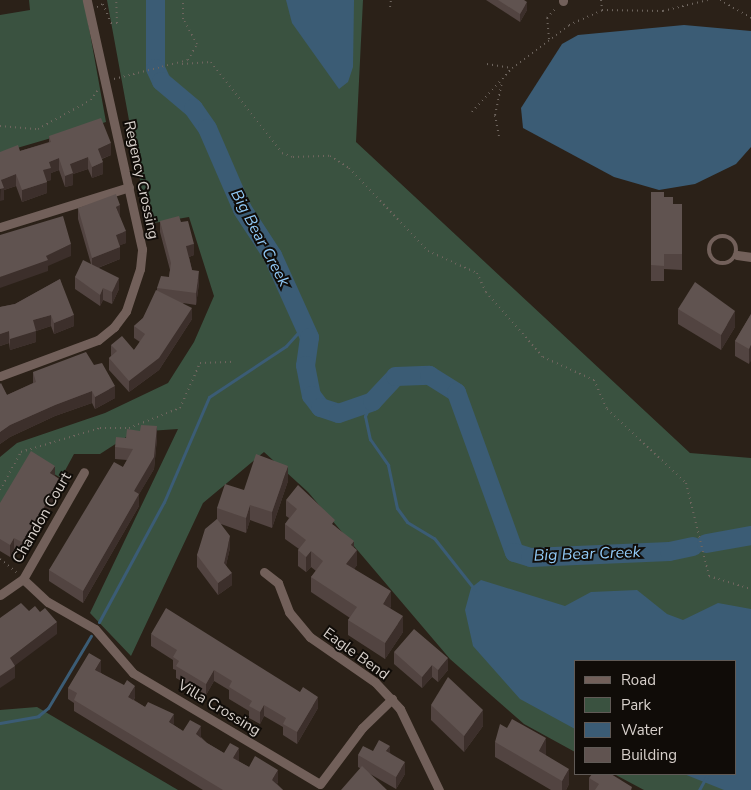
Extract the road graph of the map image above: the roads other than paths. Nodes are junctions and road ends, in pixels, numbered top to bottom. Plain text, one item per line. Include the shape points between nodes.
1 (87, 0) edge
2 (129, 187) junction
3 (0, 227) edge
4 (737, 255) junction
5 (751, 257) edge
6 (0, 376) edge
7 (84, 472) dead end
8 (264, 572) dead end
9 (23, 579) junction
10 (0, 595) edge
11 (392, 699) junction
12 (439, 790) edge

1 - 2 street, Regency Crossing
2 - 3 street
2 - 6 street, Regency Crossing via 142,249 126,311 98,340
4 - 4 lane via 730,238 718,237 710,244 710,254 718,263 727,264
4 - 5 street
7 - 9 street, Chandon Court
8 - 11 street, Eagle Bend via 278,583 289,612 310,637 375,682
9 - 10 street, Chandon Court
9 - 11 street, Villa Crossing via 48,602 95,629 133,673 320,784 362,728
11 - 12 street, Eagle Bend

